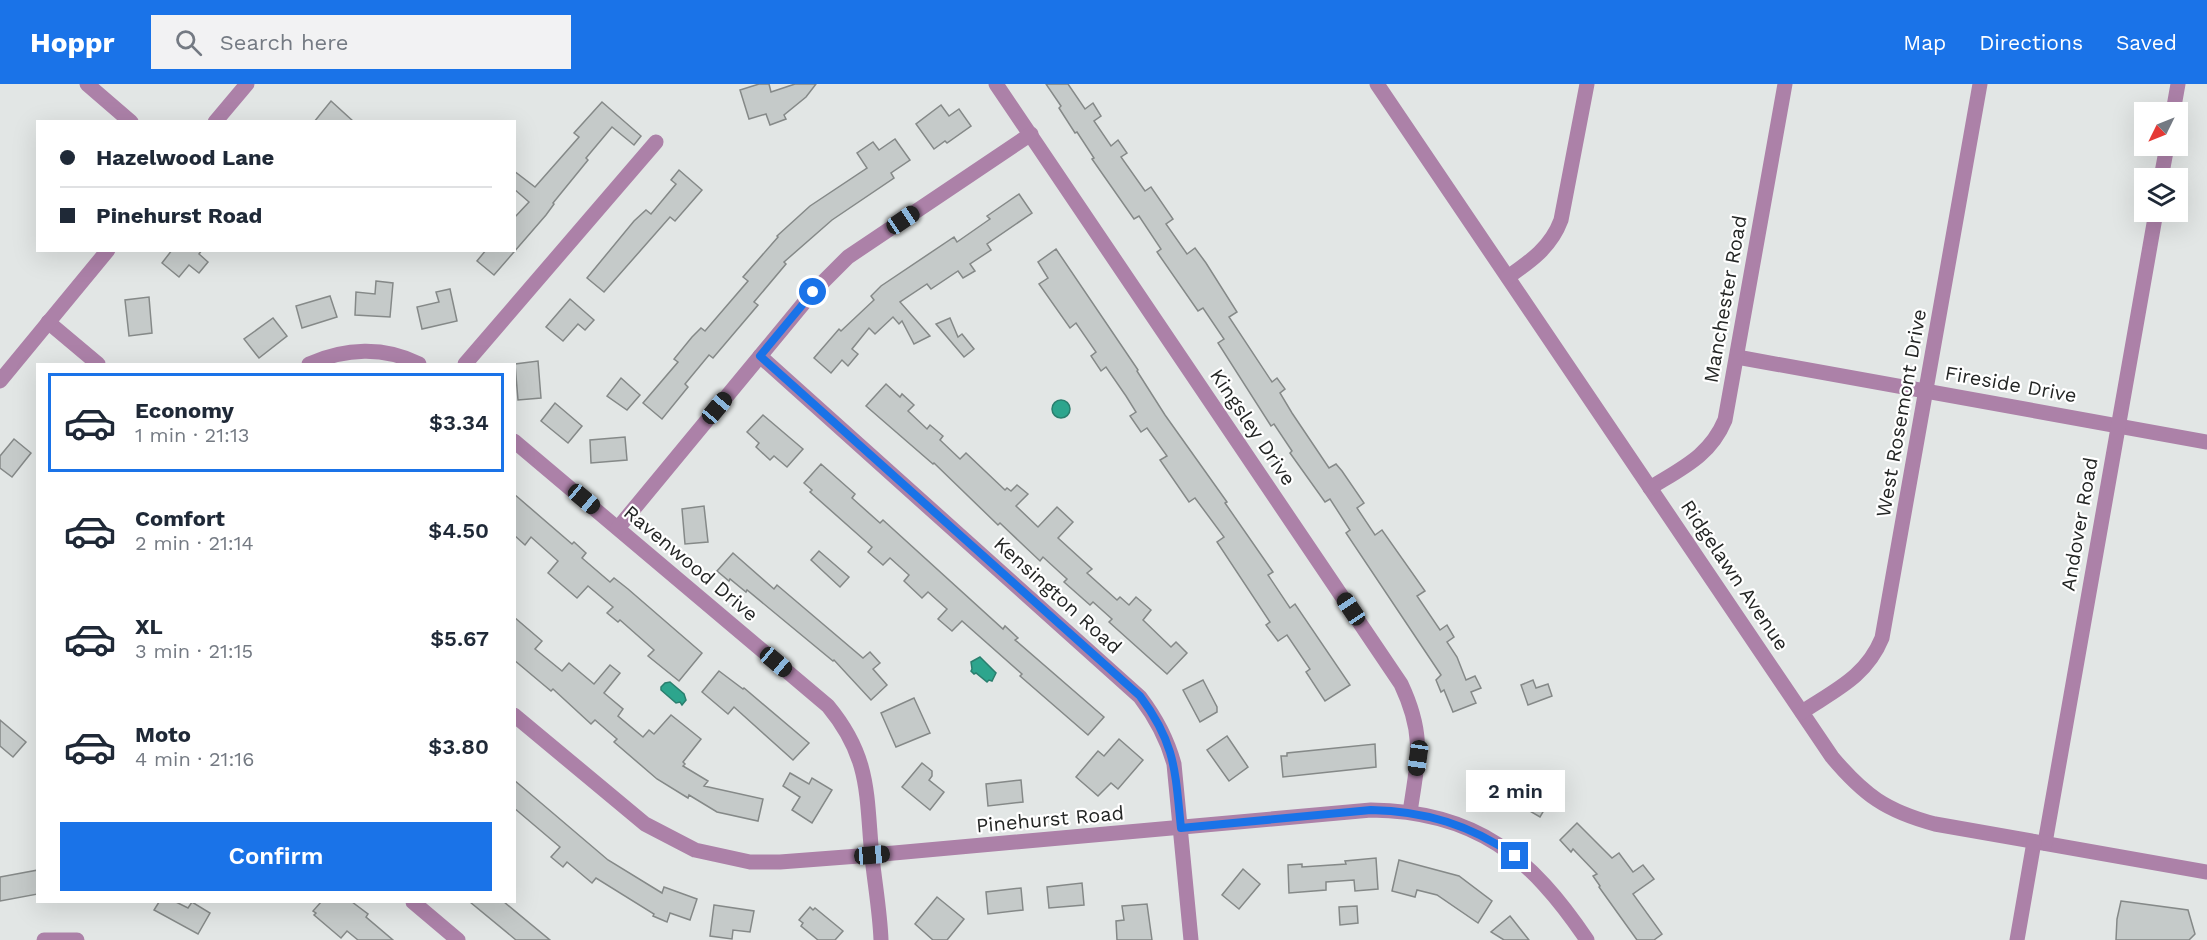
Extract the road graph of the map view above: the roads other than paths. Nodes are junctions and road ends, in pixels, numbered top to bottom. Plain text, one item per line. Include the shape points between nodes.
1 (87, 84) edge
2 (247, 84) edge
3 (996, 84) edge
4 (1377, 84) edge
5 (1587, 84) edge
6 (1785, 84) edge
7 (1980, 84) edge
8 (2178, 84) edge
9 (2175, 102) edge
10 (129, 120) edge
11 (217, 120) edge
12 (1030, 134) junction
13 (656, 142) dead end
14 (2154, 222) edge
15 (106, 252) edge
16 (1508, 278) junction
17 (48, 322) junction
18 (760, 356) junction
19 (1737, 357) junction
20 (97, 363) edge
21 (312, 363) edge
22 (416, 363) edge
23 (466, 363) edge
24 (0, 381) edge
25 (1926, 390) junction
26 (2118, 425) junction
27 (2207, 442) edge
28 (516, 443) edge
29 (1650, 488) junction
30 (618, 528) junction
31 (1802, 712) junction
32 (516, 717) edge
33 (1410, 812) junction
34 (1181, 828) junction
35 (2039, 842) junction
36 (872, 855) junction
37 (2207, 872) edge
38 (414, 903) edge
39 (44, 940) edge
40 (77, 940) edge
41 (458, 940) edge
42 (881, 940) edge
43 (1191, 940) edge
44 (1587, 940) edge
45 (2017, 940) edge

1 - 10 street
2 - 11 street
3 - 12 street, Kingsley Drive
4 - 16 street, Ridgelawn Avenue
5 - 16 street via 1562,220 1542,252
6 - 19 street, Manchester Road
7 - 25 street, West Rosemont Drive
8 - 9 street
12 - 18 street via 848,257
12 - 33 street, Kingsley Drive via 1401,684 1417,724
13 - 23 street
14 - 26 street, Andover Road
15 - 17 street
16 - 29 street, Ridgelawn Avenue
17 - 20 street
17 - 24 street
18 - 30 street
18 - 34 street, Kensington Road via 1140,696 1167,738
19 - 25 street, Fireside Drive
19 - 29 street, Manchester Road via 1725,420 1718,436 1707,450
21 - 22 street via 349,351 390,353
25 - 26 street, Fireside Drive
25 - 31 street, West Rosemont Drive via 1882,638 1865,668
26 - 27 street, Fireside Drive
26 - 35 street, Andover Road
28 - 30 street, Ravenwood Drive
29 - 31 street, Ridgelawn Avenue
30 - 36 street, Ravenwood Drive via 828,706 843,724 864,772
31 - 35 street, Ridgelawn Avenue via 1850,778 1882,804 1935,824
32 - 36 street, Pinehurst Road via 645,824 695,850 750,862
33 - 34 street, Pinehurst Road via 1371,810
33 - 44 street, Pinehurst Road via 1468,828 1496,842 1548,887
34 - 36 street, Pinehurst Road
34 - 43 street, Kensington Road
35 - 37 street, Ridgelawn Avenue
35 - 45 street, Andover Road
36 - 42 street, Ravenwood Drive
38 - 41 street
39 - 40 street

